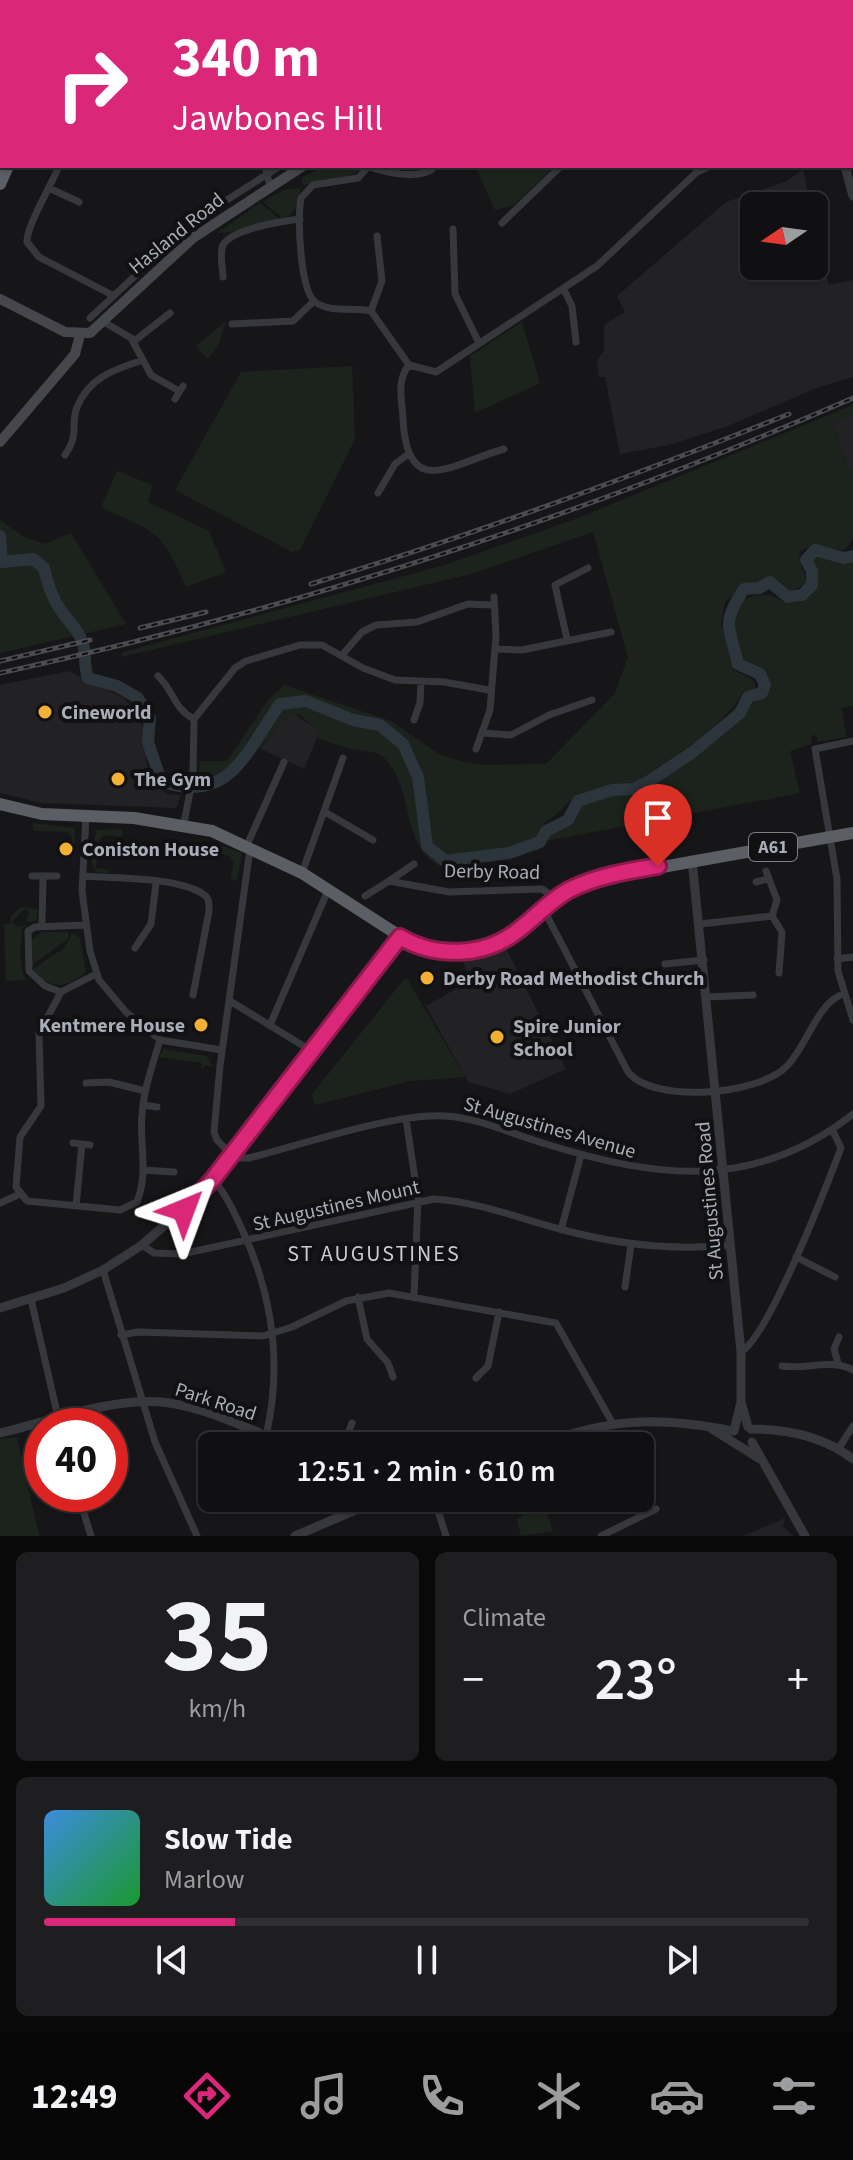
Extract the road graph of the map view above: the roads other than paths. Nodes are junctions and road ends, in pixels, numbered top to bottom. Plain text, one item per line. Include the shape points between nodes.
1 (58, 168) edge
2 (296, 168) edge
3 (367, 168) edge
4 (379, 168) edge
5 (433, 168) edge
6 (559, 168) edge
7 (706, 168) edge
8 (846, 168) edge
9 (267, 176) edge
10 (51, 189) junction
11 (853, 196) edge
12 (79, 202) dead end
13 (505, 217) dead end
14 (300, 219) junction
15 (453, 229) dead end
16 (377, 236) dead end
17 (225, 272) dead end
18 (564, 290) junction
19 (0, 299) edge
20 (314, 301) junction
21 (113, 302) junction
22 (371, 311) junction
23 (164, 314) dead end
24 (90, 318) dead end
25 (104, 322) junction
26 (232, 324) dead end
27 (80, 335) junction
28 (573, 338) dead end
29 (133, 342) junction
30 (479, 343) junction
31 (140, 361) junction
32 (409, 365) junction
33 (179, 392) dead end
34 (0, 442) edge
35 (504, 449) dead end
36 (65, 455) dead end
37 (407, 455) junction
38 (383, 489) dead end
39 (588, 568) dead end
40 (611, 632) dead end
41 (567, 639) junction
42 (495, 649) junction
43 (343, 654) junction
44 (158, 676) dead end
45 (421, 682) junction
46 (489, 690) junction
47 (592, 700) dead end
48 (194, 719) junction
49 (414, 720) dead end
50 (484, 733) junction
51 (853, 741) edge
52 (476, 749) dead end
53 (343, 758) dead end
54 (284, 762) dead end
55 (0, 804) edge
56 (325, 812) junction
57 (86, 816) junction
58 (184, 823) junction
59 (853, 833) edge
60 (831, 836) junction
61 (373, 840) dead end
62 (249, 846) junction
63 (692, 860) junction
64 (414, 864) dead end
65 (302, 873) junction
66 (32, 876) dead end
67 (43, 876) junction
68 (57, 876) dead end
69 (83, 876) junction
70 (389, 881) junction
71 (756, 882) dead end
72 (156, 883) junction
73 (329, 888) junction
74 (555, 898) junction
75 (360, 900) junction
76 (543, 908) junction
77 (772, 916) junction
78 (700, 924) junction
79 (86, 925) junction
80 (42, 926) junction
81 (791, 931) dead end
82 (782, 932) junction
83 (400, 937) junction
84 (135, 948) dead end
85 (853, 957) edge
86 (837, 959) junction
87 (704, 960) junction
88 (665, 964) dead end
89 (779, 973) dead end
90 (96, 974) junction
91 (184, 980) dead end
92 (194, 981) junction
93 (61, 992) junction
94 (843, 994) junction
95 (193, 995) dead end
96 (753, 995) dead end
97 (707, 997) junction
98 (230, 1001) junction
99 (853, 1020) edge
100 (270, 1025) junction
101 (160, 1040) junction
102 (222, 1050) junction
103 (310, 1050) junction
104 (100, 1070) dead end
105 (102, 1082) junction
106 (86, 1083) dead end
107 (716, 1089) junction
108 (145, 1091) junction
109 (143, 1105) junction
110 (157, 1107) dead end
111 (853, 1114) edge
112 (406, 1119) junction
113 (832, 1129) junction
114 (82, 1144) dead end
115 (231, 1154) junction
116 (581, 1155) junction
117 (724, 1167) junction
118 (143, 1170) junction
119 (174, 1172) dead end
120 (213, 1179) junction
121 (20, 1194) junction
122 (418, 1199) junction
123 (0, 1203) edge
124 (76, 1206) junction
125 (561, 1230) junction
126 (248, 1242) junction
127 (142, 1245) junction
128 (631, 1245) junction
129 (731, 1245) junction
130 (796, 1257) junction
131 (103, 1270) junction
132 (835, 1277) dead end
133 (625, 1287) dead end
134 (414, 1296) junction
135 (358, 1297) junction
136 (31, 1299) junction
137 (0, 1308) edge
138 (499, 1312) junction
139 (274, 1334) junction
140 (121, 1335) junction
141 (839, 1337) dead end
142 (741, 1352) junction
143 (838, 1363) junction
144 (782, 1366) dead end
145 (853, 1370) edge
146 (393, 1377) dead end
147 (476, 1378) dead end
148 (741, 1402) junction
149 (142, 1403) junction
150 (56, 1408) edge
151 (121, 1408) edge
152 (736, 1417) junction
153 (352, 1423) dead end
154 (613, 1424) junction
155 (853, 1426) edge
156 (710, 1427) junction
157 (749, 1428) junction
158 (24, 1429) edge
159 (734, 1431) junction
160 (770, 1431) junction
161 (255, 1432) edge
162 (267, 1432) edge
163 (348, 1432) edge
164 (573, 1432) edge
165 (0, 1433) edge
166 (752, 1441) junction
167 (738, 1445) junction
168 (839, 1448) junction
169 (853, 1459) edge
170 (761, 1460) junction
171 (656, 1509) dead end
172 (84, 1512) edge
173 (351, 1512) edge
174 (438, 1512) edge
175 (91, 1536) edge
176 (197, 1536) edge
177 (295, 1536) edge
178 (446, 1536) edge
179 (601, 1536) edge
180 (805, 1536) edge

1 - 10 street
2 - 9 main road, Hasland Road
3 - 14 street via 358,178 322,181 308,188 301,198
4 - 5 street via 409,174
6 - 13 street
7 - 18 street
8 - 11 street
9 - 21 main road, Hasland Road
10 - 12 street
10 - 21 street via 26,234 31,251
14 - 17 street via 230,238 221,251
14 - 20 street via 306,287
15 - 30 street via 455,294
16 - 22 street via 382,281
18 - 28 street via 572,306
18 - 30 street
19 - 27 main road
20 - 22 street via 331,309
20 - 26 street via 293,321
21 - 24 street, Hasland Road
21 - 25 main road, Hasland Road
22 - 32 street
23 - 29 street
25 - 27 main road, Hasland Road
25 - 29 street
27 - 34 main road via 75,354
29 - 31 street
30 - 32 street via 436,372
31 - 33 street via 151,375
31 - 36 street via 93,382 77,407 76,438
32 - 37 street via 401,384
35 - 37 street via 488,450 437,471 420,467
37 - 38 street via 395,464
39 - 41 street via 555,585
40 - 41 street
41 - 42 street via 522,650
42 - 43 street via 493,601 417,622 376,625
42 - 46 street
43 - 45 street via 383,676
43 - 48 street via 311,644 246,661
44 - 48 street via 169,682 179,711
45 - 46 street
45 - 49 street
46 - 50 street
47 - 50 street via 584,708 549,715 511,735
48 - 58 street via 193,776
50 - 52 street
51 - 60 street via 815,749
53 - 56 street
54 - 62 street
55 - 57 highway, A61 via 42,814
56 - 61 street
56 - 65 street
57 - 58 highway, A61
57 - 69 street
58 - 62 highway, A61
59 - 60 highway, Derby Road / A61
60 - 63 highway, Derby Road / A61
60 - 86 street via 838,893
62 - 65 highway, A61
62 - 98 street
63 - 74 highway, Derby Road / A61 via 606,877
63 - 78 street, St Augustines Road
64 - 70 street
65 - 73 highway, A61
66 - 67 street
67 - 68 street
67 - 80 street
69 - 72 street
69 - 79 street
70 - 74 street, Derby Road via 484,894 542,889
70 - 75 street
71 - 77 street via 767,875 777,900
72 - 84 street via 151,924
72 - 92 street via 186,888 208,899
73 - 75 highway, A61
73 - 100 street
74 - 76 highway, A61
75 - 83 highway, A61
76 - 83 highway, A61 via 514,933 478,949 433,951
76 - 107 street via 633,1078 668,1092
77 - 78 street
77 - 82 street
78 - 87 street, St Augustines Road
79 - 80 street
79 - 90 street
80 - 93 street via 27,934 29,971
81 - 82 street
82 - 89 street
83 - 103 street
85 - 86 street
86 - 94 street
87 - 88 street
87 - 97 street, St Augustines Road
90 - 93 street
90 - 101 street via 126,1012
91 - 92 street
92 - 95 street
93 - 121 street via 39,1033 44,1097 20,1137
94 - 99 street
94 - 107 street via 828,1004 804,1046 778,1073 759,1083
96 - 97 street
97 - 107 street, St Augustines Road
98 - 100 street
98 - 102 street
100 - 103 street
101 - 102 street
101 - 108 street
102 - 115 street via 214,1132
103 - 115 street
104 - 105 street
105 - 106 street
105 - 108 street
107 - 117 street, St Augustines Road
108 - 109 street
109 - 110 street
109 - 118 street
111 - 113 street, St Augustines Avenue
112 - 115 street, St Augustines Avenue via 249,1158
112 - 116 street, St Augustines Avenue via 462,1118
112 - 122 street
113 - 117 street, St Augustines Avenue via 774,1160
113 - 130 street via 841,1148
114 - 124 street
115 - 120 street
116 - 117 street, St Augustines Avenue via 651,1171
116 - 125 street
117 - 129 street, St Augustines Road
118 - 119 street
118 - 124 street via 140,1195 131,1207
120 - 126 street
120 - 127 street
121 - 123 street
121 - 124 street via 38,1204
122 - 125 street, St Augustines Mount via 477,1204
122 - 126 street, St Augustines Mount
122 - 134 street
125 - 128 street, St Augustines Mount
126 - 127 street, St Augustines Mount via 182,1254 154,1253
126 - 139 street
127 - 131 street
128 - 129 street, St Augustines Mount
128 - 133 street
129 - 142 street, St Augustines Road
130 - 132 street
130 - 142 street via 750,1347
131 - 136 street
131 - 140 street
134 - 135 street
134 - 138 street
135 - 139 street
135 - 146 street via 367,1339
136 - 137 street
136 - 150 street
138 - 147 street via 488,1366
138 - 154 street via 559,1325
139 - 140 street
139 - 162 street via 275,1390
140 - 149 street
141 - 143 street via 834,1349
142 - 148 street, St Augustines Road
143 - 144 street
143 - 145 street
148 - 152 street, St Augustines Road
148 - 157 street, St Augustines Road
149 - 151 street, Park Road
149 - 161 street, Park Road via 195,1409
149 - 176 street
152 - 156 street
152 - 159 street, St Augustines Road
153 - 163 street
154 - 156 street via 675,1421
154 - 164 street
155 - 168 street
156 - 159 street
156 - 167 street
157 - 159 street
157 - 160 street
157 - 166 street, St Augustines Road
158 - 165 street, Park Road
159 - 167 street, St Augustines Road
160 - 166 street
160 - 168 street via 796,1432
166 - 167 street
166 - 170 street, St Augustines Road
167 - 170 street
168 - 169 street
170 - 180 street, St Augustines Road
171 - 179 street
172 - 175 street
173 - 177 street
174 - 178 street

